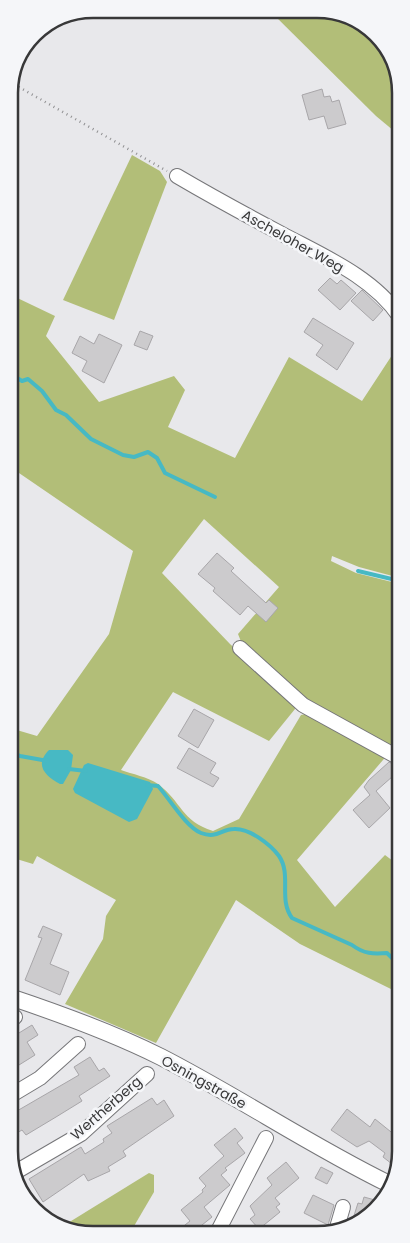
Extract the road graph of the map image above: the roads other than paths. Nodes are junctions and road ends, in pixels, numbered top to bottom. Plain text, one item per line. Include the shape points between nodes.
1 (177, 176) road end
2 (392, 305) edge
3 (240, 648) dead end
4 (392, 754) edge
5 (18, 1000) edge
6 (78, 1044) dead end
7 (146, 1074) dead end
8 (18, 1091) edge
9 (266, 1138) dead end
10 (20, 1170) edge
11 (385, 1182) edge
12 (343, 1207) dead end
13 (338, 1223) edge
14 (221, 1226) edge

1 - 2 street, Ascheloher Weg via 328,258 363,280
3 - 4 street via 303,704
5 - 11 street, Osningstraße via 160,1057 340,1160
6 - 8 street via 40,1078
7 - 10 street, Wertherberg via 81,1134
9 - 14 street
12 - 13 street

